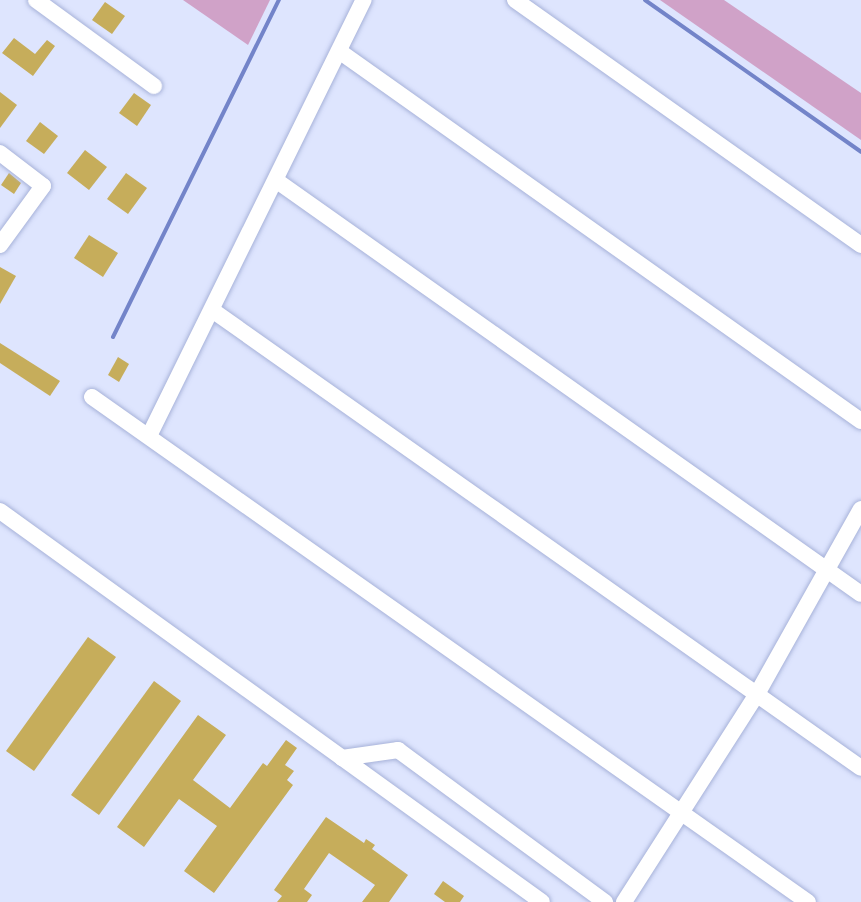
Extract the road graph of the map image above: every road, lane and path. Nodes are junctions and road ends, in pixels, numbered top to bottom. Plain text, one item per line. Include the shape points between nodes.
1 (36, 0) edge
2 (364, 0) edge
3 (515, 0) edge
4 (339, 51) junction
5 (154, 86) dead end
6 (0, 153) edge
7 (277, 181) junction
8 (0, 245) edge
9 (861, 245) edge
10 (212, 310) junction
11 (92, 397) dead end
12 (861, 421) edge
13 (149, 436) junction
14 (861, 509) edge
15 (0, 511) edge
16 (827, 570) junction
17 (861, 594) edge
18 (757, 694) junction
19 (342, 758) junction
20 (861, 768) edge
21 (683, 813) junction
22 (542, 902) edge
23 (605, 902) edge
24 (624, 902) edge
25 (808, 902) edge

1 - 5 street
2 - 4 street
3 - 9 street
4 - 7 street
4 - 12 street
6 - 8 street via 44,186
7 - 10 street
7 - 16 street
10 - 13 street
10 - 18 street
11 - 13 street
13 - 21 street
14 - 16 street
15 - 19 street
16 - 17 street
16 - 18 street
18 - 20 street
18 - 21 street
19 - 22 street
19 - 23 street via 398,750
21 - 24 street
21 - 25 street

